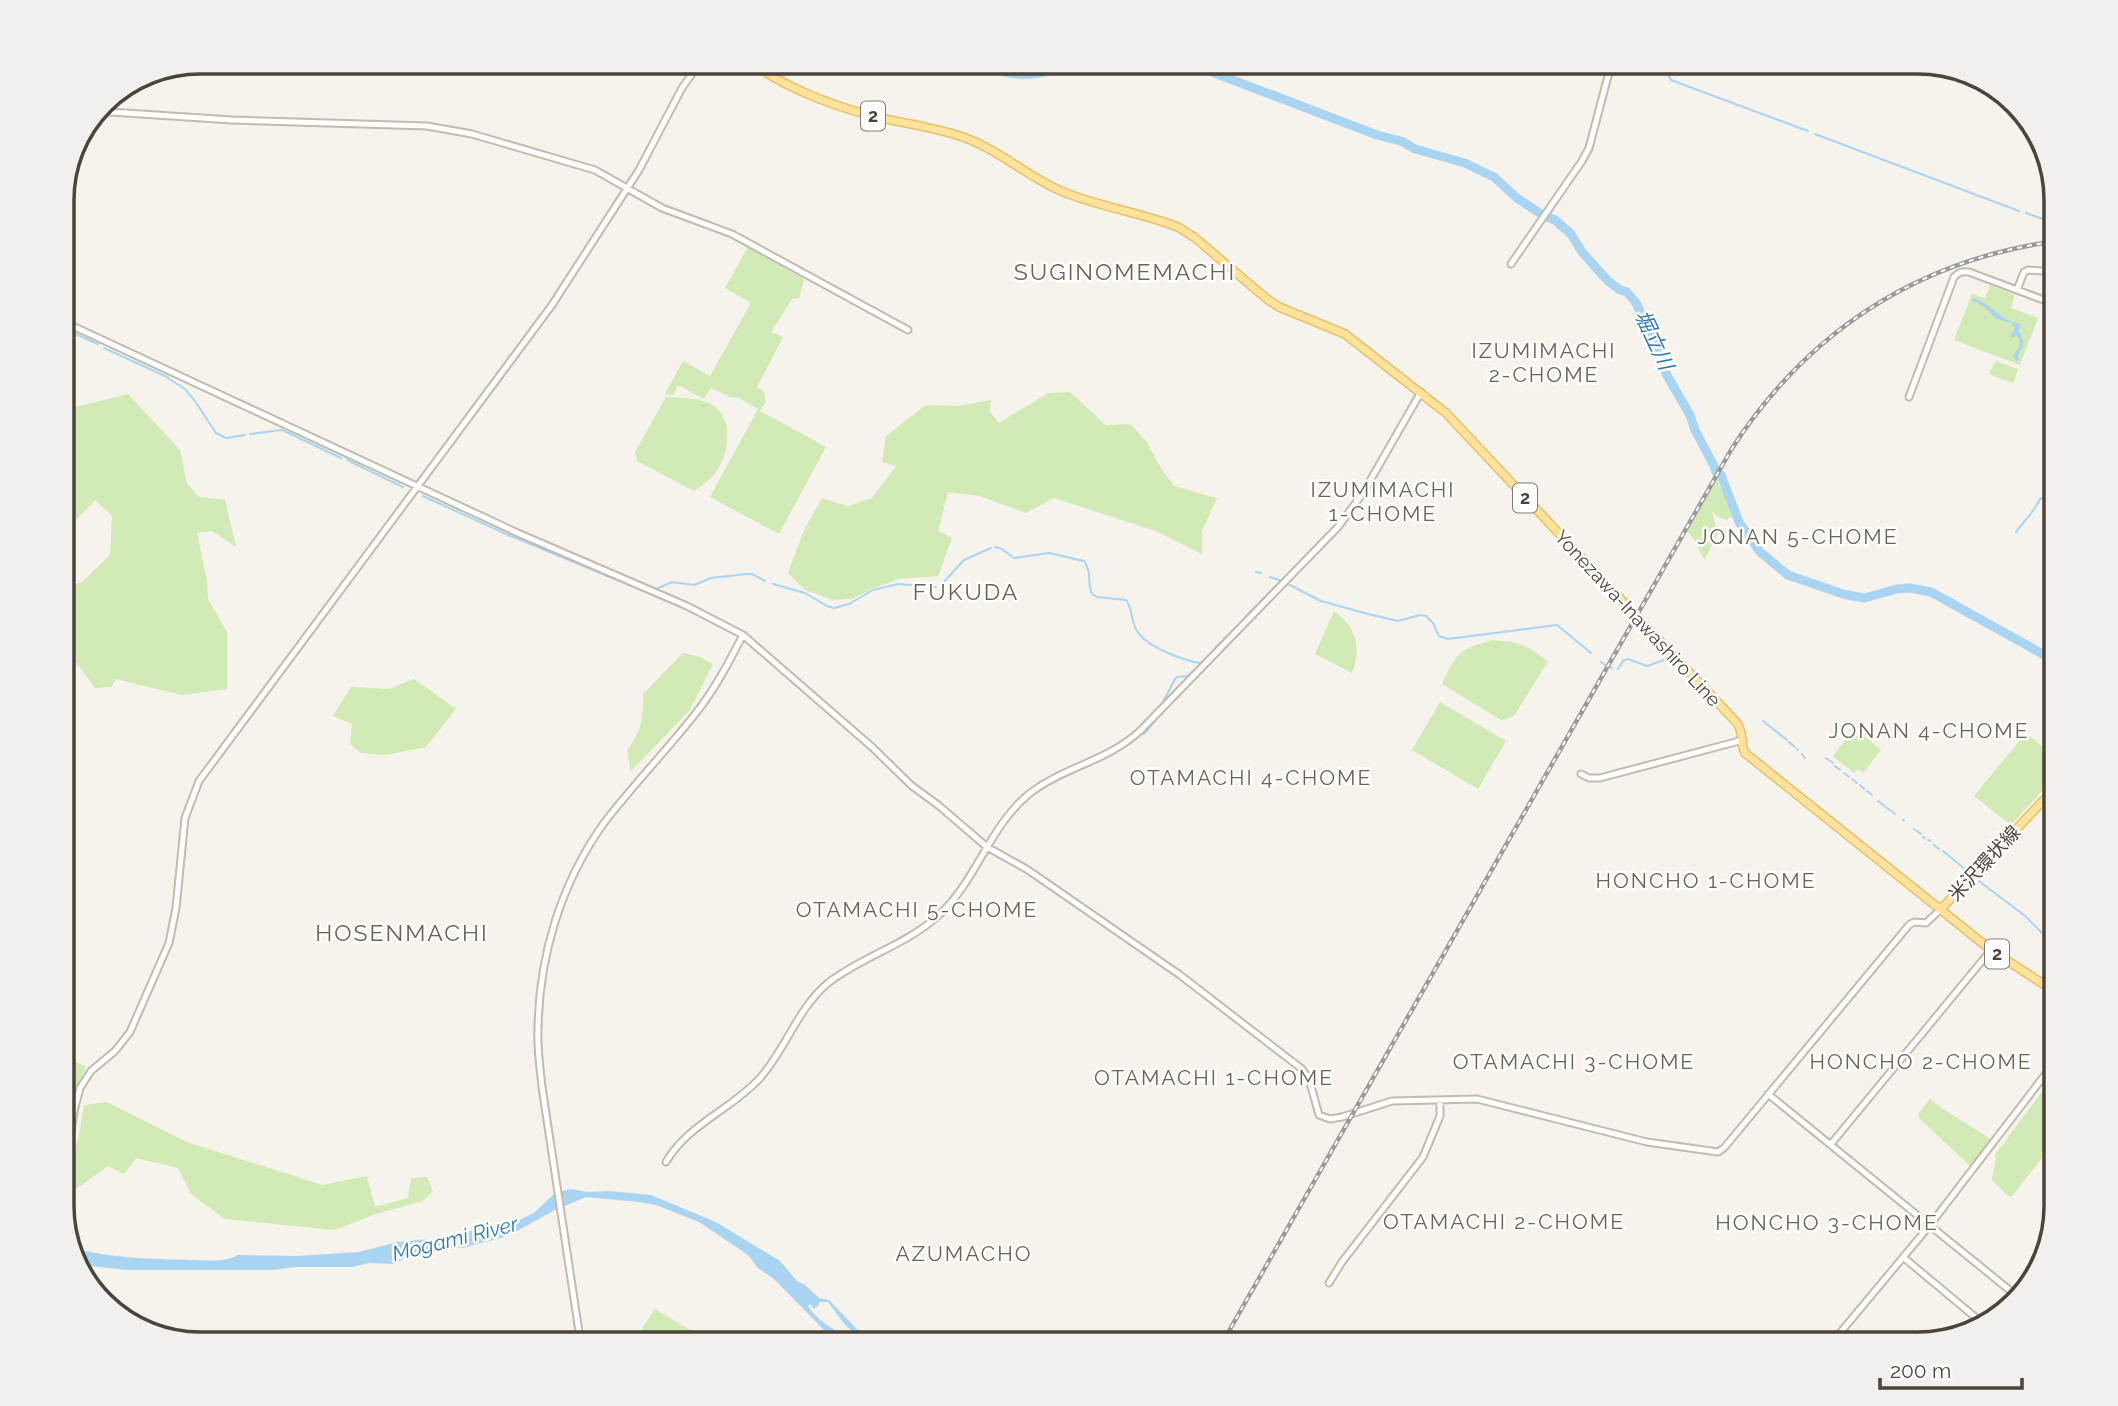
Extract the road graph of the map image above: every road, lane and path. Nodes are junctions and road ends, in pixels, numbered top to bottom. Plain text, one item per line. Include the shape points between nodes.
1 (692, 74) edge
2 (768, 74) edge
3 (1609, 74) edge
4 (109, 112) edge
5 (628, 188) junction
6 (1511, 264) dead end
7 (2044, 271) edge
8 (2017, 290) junction
9 (2044, 300) edge
10 (74, 327) edge
11 (908, 330) dead end
12 (1421, 392) junction
13 (1909, 397) dead end
14 (418, 487) junction
15 (743, 635) junction
16 (1743, 740) junction
17 (1581, 774) dead end
18 (2044, 800) edge
19 (986, 847) junction
20 (1941, 909) junction
21 (1992, 950) junction
22 (2044, 984) edge
23 (2044, 1076) edge
24 (1769, 1094) junction
25 (1440, 1100) junction
26 (74, 1111) edge
27 (1831, 1144) junction
28 (666, 1162) dead end
29 (1930, 1225) junction
30 (1903, 1257) junction
31 (1329, 1283) dead end
32 (2012, 1292) edge
33 (1977, 1318) edge
34 (579, 1332) edge
35 (1841, 1332) edge

1 - 5 street
2 - 12 main road, Yonezawa-Inawashiro Line / 2 via 864,114 963,137 1065,192 1178,228 1267,299 1345,334
3 - 6 street via 1589,148
4 - 5 street via 442,127 579,164
5 - 11 street via 662,208 732,234
5 - 14 street via 537,327
7 - 8 street via 2024,272
8 - 9 street
8 - 13 street via 1969,272 1957,274
10 - 14 street
12 - 16 main road, Yonezawa-Inawashiro Line / 2 via 1446,413 1740,727
12 - 19 street via 1363,493 1327,538 1140,731 1118,749 1031,792
14 - 15 street
14 - 26 street via 195,789 183,829 169,943 130,1032 91,1071 80,1088
15 - 19 street
15 - 34 street via 701,706 597,834 558,912 543,968 538,1031 542,1087
16 - 17 street via 1600,778
16 - 20 main road, Yonezawa-Inawashiro Line / 2 via 1745,752
18 - 20 main road, 米沢環状線
19 - 25 street via 1035,875 1196,986 1302,1069 1322,1117 1336,1119 1392,1101
19 - 28 street via 944,911 818,992 761,1077 741,1097 691,1130
20 - 21 main road, Yonezawa-Inawashiro Line / 2
20 - 24 street via 1926,923 1909,925
21 - 22 main road, Yonezawa-Inawashiro Line / 2
21 - 27 street
23 - 29 street
24 - 25 street via 1724,1148 1713,1152 1647,1142 1487,1101
24 - 27 street
25 - 31 street via 1440,1115 1423,1157
27 - 29 street
29 - 30 street
29 - 32 street
30 - 33 street
30 - 35 street

